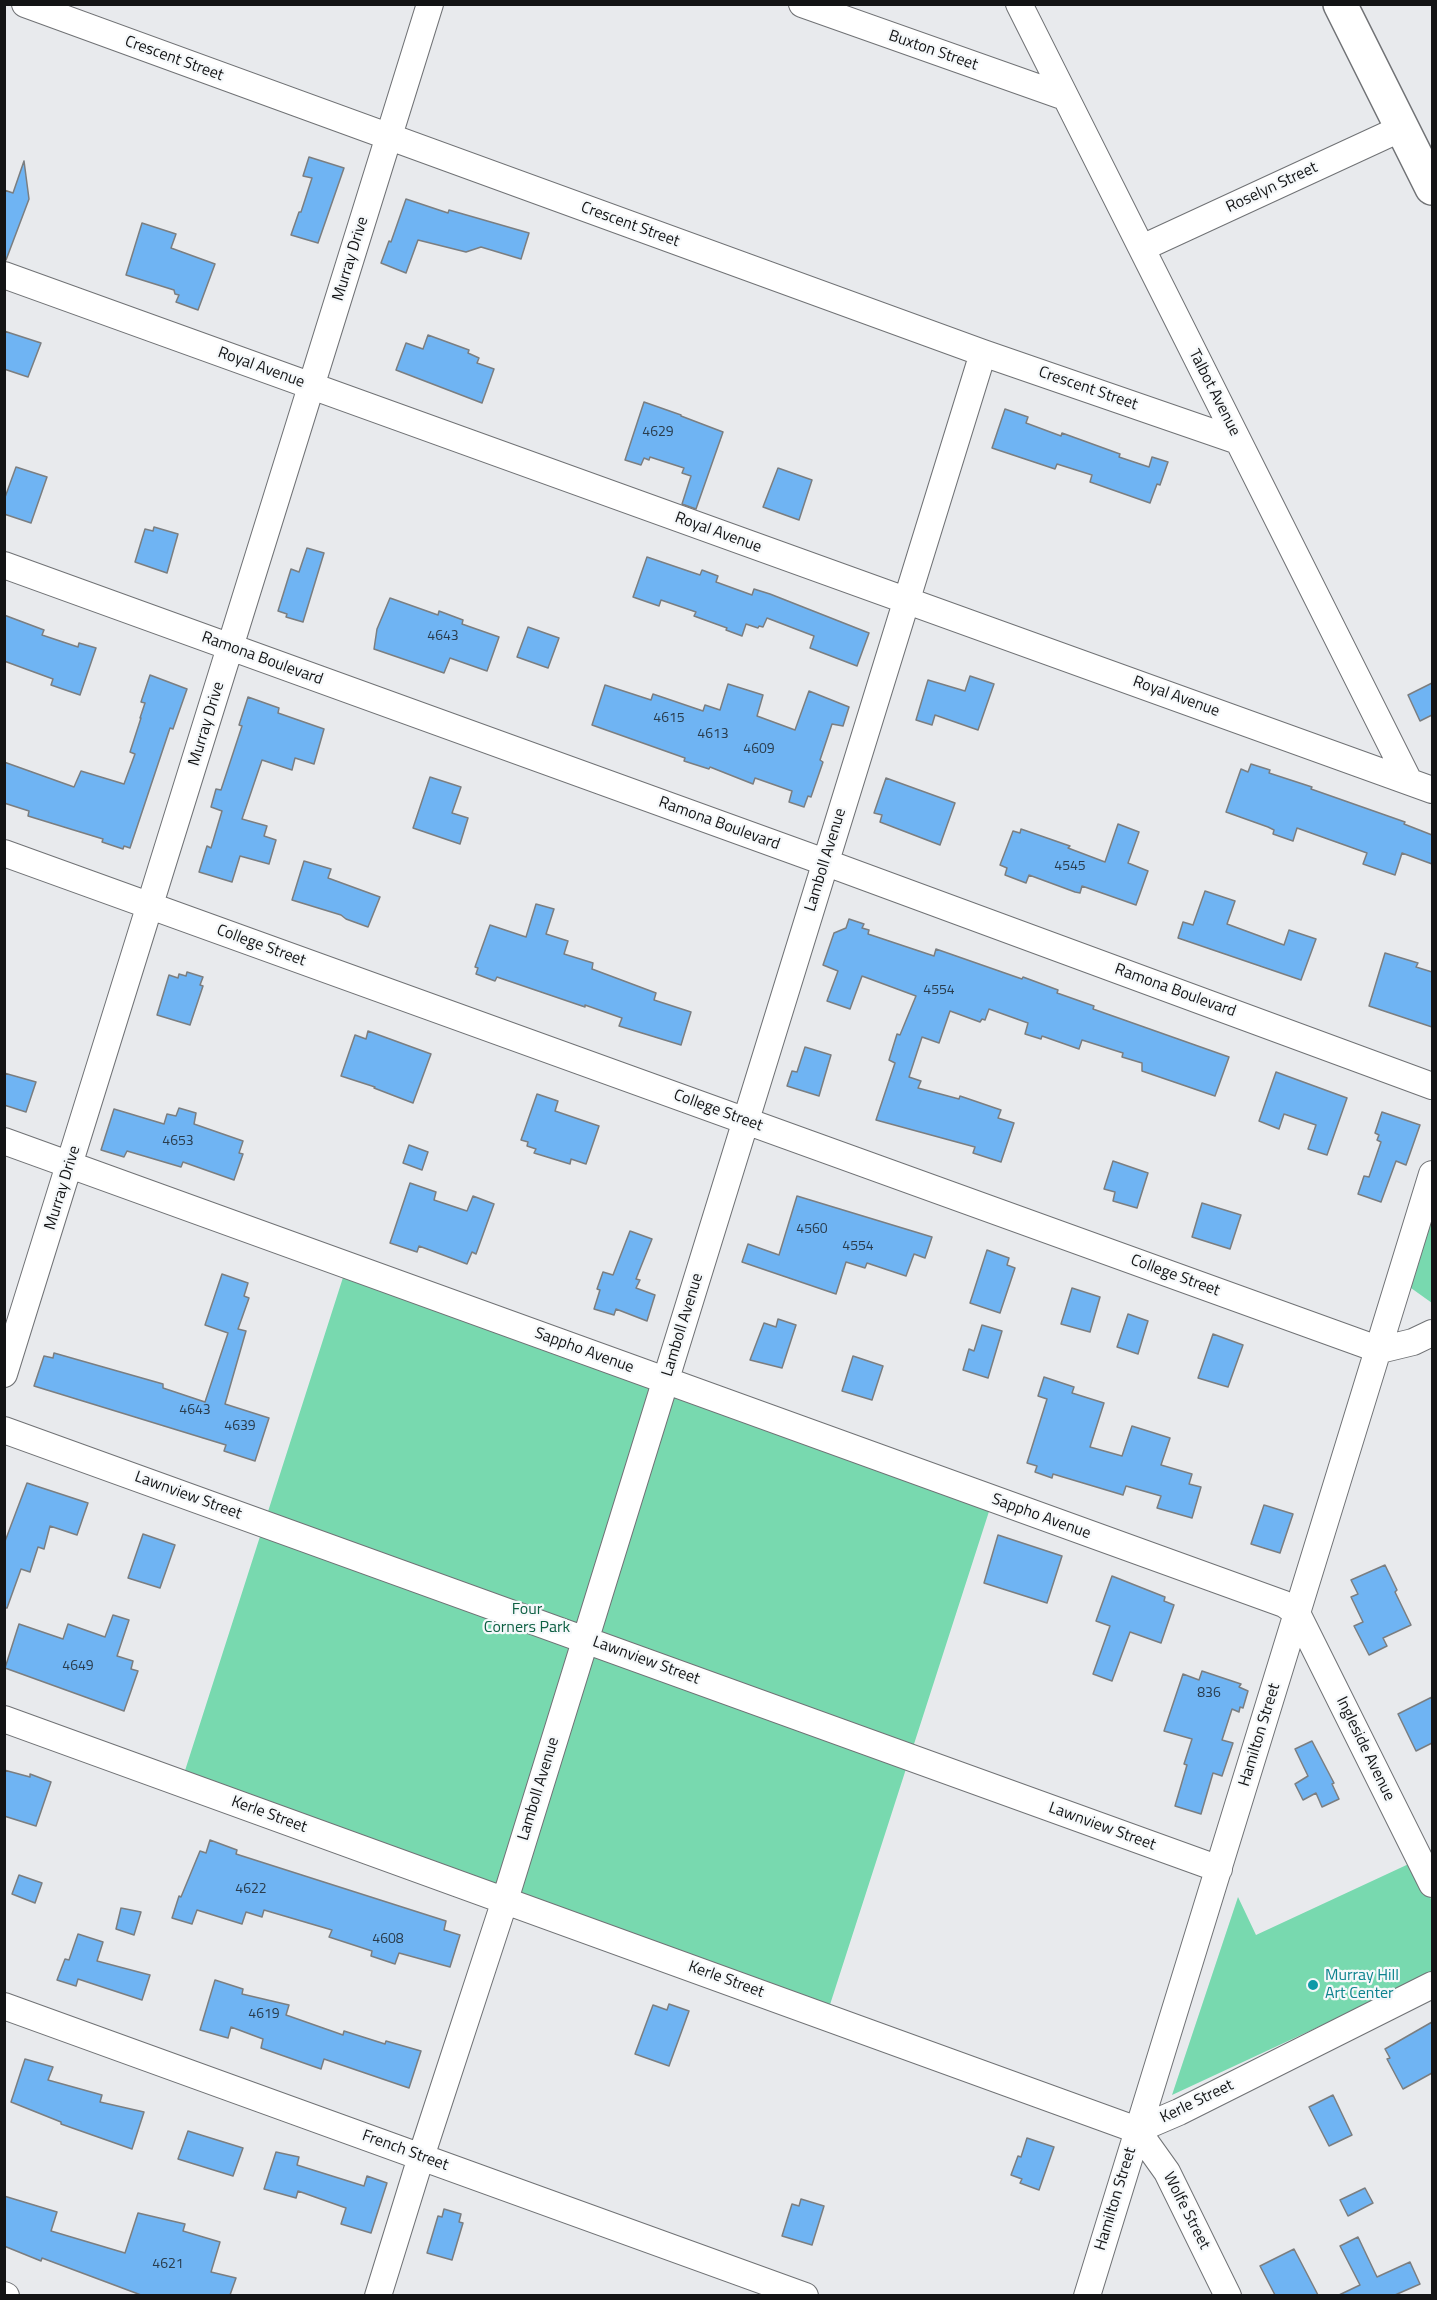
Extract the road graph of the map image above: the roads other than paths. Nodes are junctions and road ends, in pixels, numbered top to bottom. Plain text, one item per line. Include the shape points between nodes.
1 (25, 4) edge
2 (430, 4) edge
3 (802, 4) edge
4 (1018, 4) edge
5 (1340, 4) edge
6 (1065, 97) junction
7 (1402, 128) junction
8 (389, 137) junction
9 (1432, 188) edge
10 (1142, 248) junction
11 (4, 274) edge
12 (983, 353) junction
13 (311, 386) junction
14 (1238, 441) junction
15 (4, 565) edge
16 (906, 600) junction
17 (231, 647) junction
18 (1409, 782) junction
19 (1432, 790) edge
20 (4, 853) edge
21 (825, 862) junction
22 (150, 905) junction
23 (1432, 1086) edge
24 (745, 1121) junction
25 (4, 1141) edge
26 (70, 1164) junction
27 (1432, 1174) edge
28 (1432, 1333) edge
29 (1380, 1350) junction
30 (4, 1374) edge
31 (666, 1381) junction
32 (4, 1430) edge
33 (1298, 1613) junction
34 (586, 1640) junction
35 (4, 1719) edge
36 (1219, 1869) junction
37 (1432, 1884) edge
38 (505, 1900) junction
39 (1432, 1985) edge
40 (4, 2006) edge
41 (1137, 2130) junction
42 (421, 2157) junction
43 (378, 2295) edge
44 (805, 2295) edge
45 (1087, 2295) edge
46 (1228, 2295) edge

1 - 8 street, Crescent Street
2 - 8 street, Murray Drive
3 - 6 street, Buxton Street
4 - 6 street, Talbot Avenue
5 - 7 main road
6 - 10 street, Talbot Avenue
7 - 9 main road
7 - 10 street, Roselyn Street
8 - 12 street, Crescent Street
8 - 13 street, Murray Drive
10 - 14 street, Talbot Avenue
11 - 13 street, Royal Avenue
12 - 14 street, Crescent Street
12 - 16 street, Lamboll Avenue
13 - 16 street, Royal Avenue
13 - 17 street, Murray Drive
14 - 18 street, Talbot Avenue
15 - 17 street, Ramona Boulevard
16 - 18 street, Royal Avenue
16 - 21 street, Lamboll Avenue
17 - 21 street, Ramona Boulevard
17 - 22 street, Murray Drive
18 - 19 street, Royal Avenue
20 - 22 street, College Street
21 - 23 street, Ramona Boulevard
21 - 24 street, Lamboll Avenue
22 - 24 street, College Street
22 - 26 street, Murray Drive
24 - 29 street, College Street
24 - 31 street, Lamboll Avenue
25 - 26 street, Sappho Avenue
26 - 30 street, Murray Drive
26 - 31 street, Sappho Avenue
27 - 29 street, Hamilton Street
28 - 29 street
29 - 33 street, Hamilton Street
31 - 33 street, Sappho Avenue via 1284,1604
31 - 34 street, Lamboll Avenue
32 - 34 street, Lawnview Street
33 - 36 street, Hamilton Street
33 - 37 street, Ingleside Avenue
34 - 36 street, Lawnview Street
34 - 38 street, Lamboll Avenue
35 - 38 street, Kerle Street
36 - 41 street, Hamilton Street
38 - 41 street, Kerle Street
38 - 42 street, Lamboll Avenue
39 - 41 street, Kerle Street
40 - 42 street, French Street
41 - 45 street, Hamilton Street
41 - 46 street, Wolfe Street via 1167,2172
42 - 43 street, Lamboll Avenue
42 - 44 street, French Street

